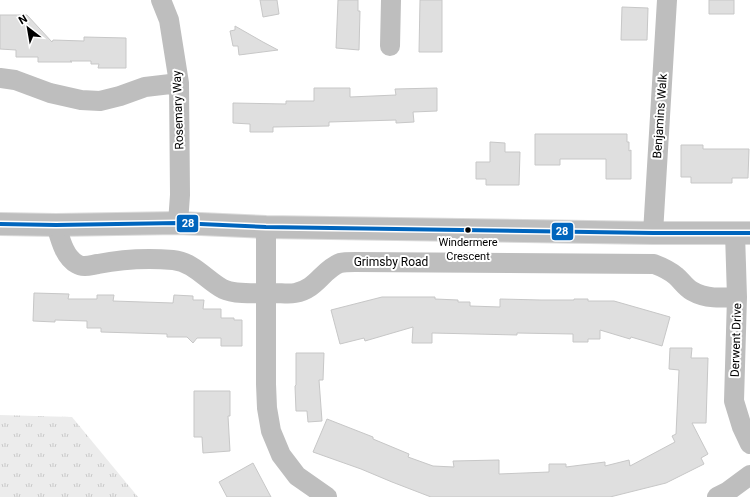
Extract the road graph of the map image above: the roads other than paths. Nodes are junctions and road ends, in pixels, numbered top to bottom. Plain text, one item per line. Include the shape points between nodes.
1 (161, 0) edge
2 (391, 0) edge
3 (667, 0) edge
4 (390, 46) dead end
5 (0, 78) edge
6 (179, 83) junction
7 (178, 223) junction
8 (0, 224) edge
9 (56, 225) junction
10 (266, 227) junction
11 (653, 233) junction
12 (743, 233) edge
13 (266, 293) junction
14 (737, 297) junction
15 (750, 444) edge
16 (750, 475) edge
17 (326, 497) edge
18 (717, 497) edge

1 - 6 street, Rosemary Way via 169,20
2 - 4 street
3 - 11 street, Benjamins Walk
5 - 6 street via 15,80 50,93 81,100 100,100 144,87
6 - 7 street, Rosemary Way
7 - 9 main road
7 - 10 main road
8 - 9 main road
9 - 13 street, Grimsby Road via 63,246 75,264 82,266 124,260 176,260 195,268 225,290
10 - 11 main road
10 - 13 street
11 - 12 main road
12 - 14 street, Derwent Drive
13 - 14 street, Grimsby Road via 294,294 303,291 341,263 654,264 675,275 690,290 702,296
13 - 17 street via 266,384 271,431 281,455 298,476
14 - 15 street, Derwent Drive via 734,401
16 - 18 street

